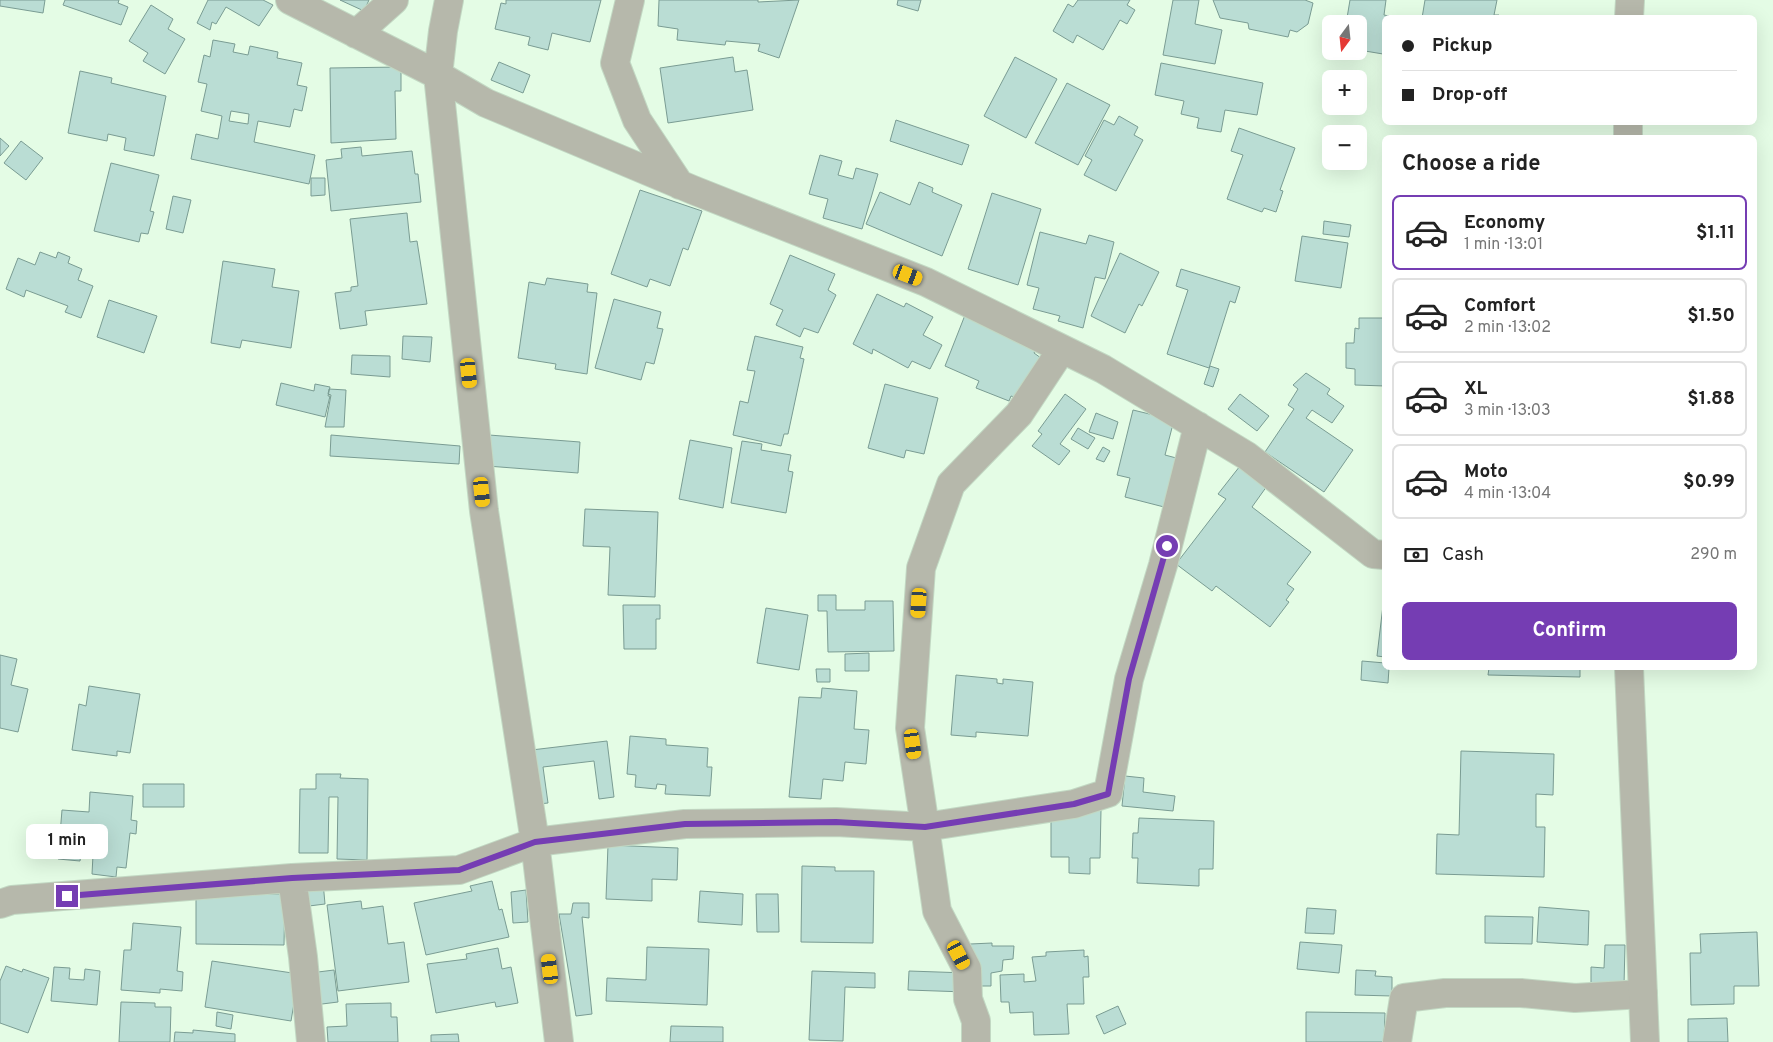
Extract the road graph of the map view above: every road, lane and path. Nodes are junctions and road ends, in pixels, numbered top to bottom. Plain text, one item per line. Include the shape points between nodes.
1 (290, 0) edge
2 (394, 0) edge
3 (450, 0) edge
4 (630, 0) edge
5 (1630, 0) edge
6 (1630, 15) edge
7 (356, 34) junction
8 (438, 75) junction
9 (680, 185) junction
10 (1062, 349) junction
11 (1198, 426) junction
12 (1382, 555) edge
13 (1628, 670) edge
14 (925, 827) junction
15 (535, 842) junction
16 (292, 878) junction
17 (0, 904) edge
18 (1643, 994) junction
19 (311, 1042) edge
20 (559, 1042) edge
21 (976, 1042) edge
22 (1397, 1042) edge
23 (1645, 1042) edge

1 - 7 street
2 - 7 street
3 - 8 street
4 - 9 street via 615,63 638,120
5 - 6 street
7 - 8 street
8 - 9 street via 486,103
8 - 15 street via 484,511
9 - 10 street via 926,282
10 - 11 street via 1103,368
10 - 14 street via 1019,414 951,484 921,568 910,728
11 - 12 street via 1248,456 1373,554
11 - 14 street via 1163,565 1129,679 1108,794 1074,804
13 - 18 street
14 - 15 street via 836,822 685,824
14 - 21 street via 937,912 967,969 968,998 976,1021
15 - 16 street via 459,870
15 - 20 street
16 - 17 street via 12,900
16 - 19 street via 304,957
18 - 22 street via 1575,998 1521,993 1445,993 1404,998
18 - 23 street

